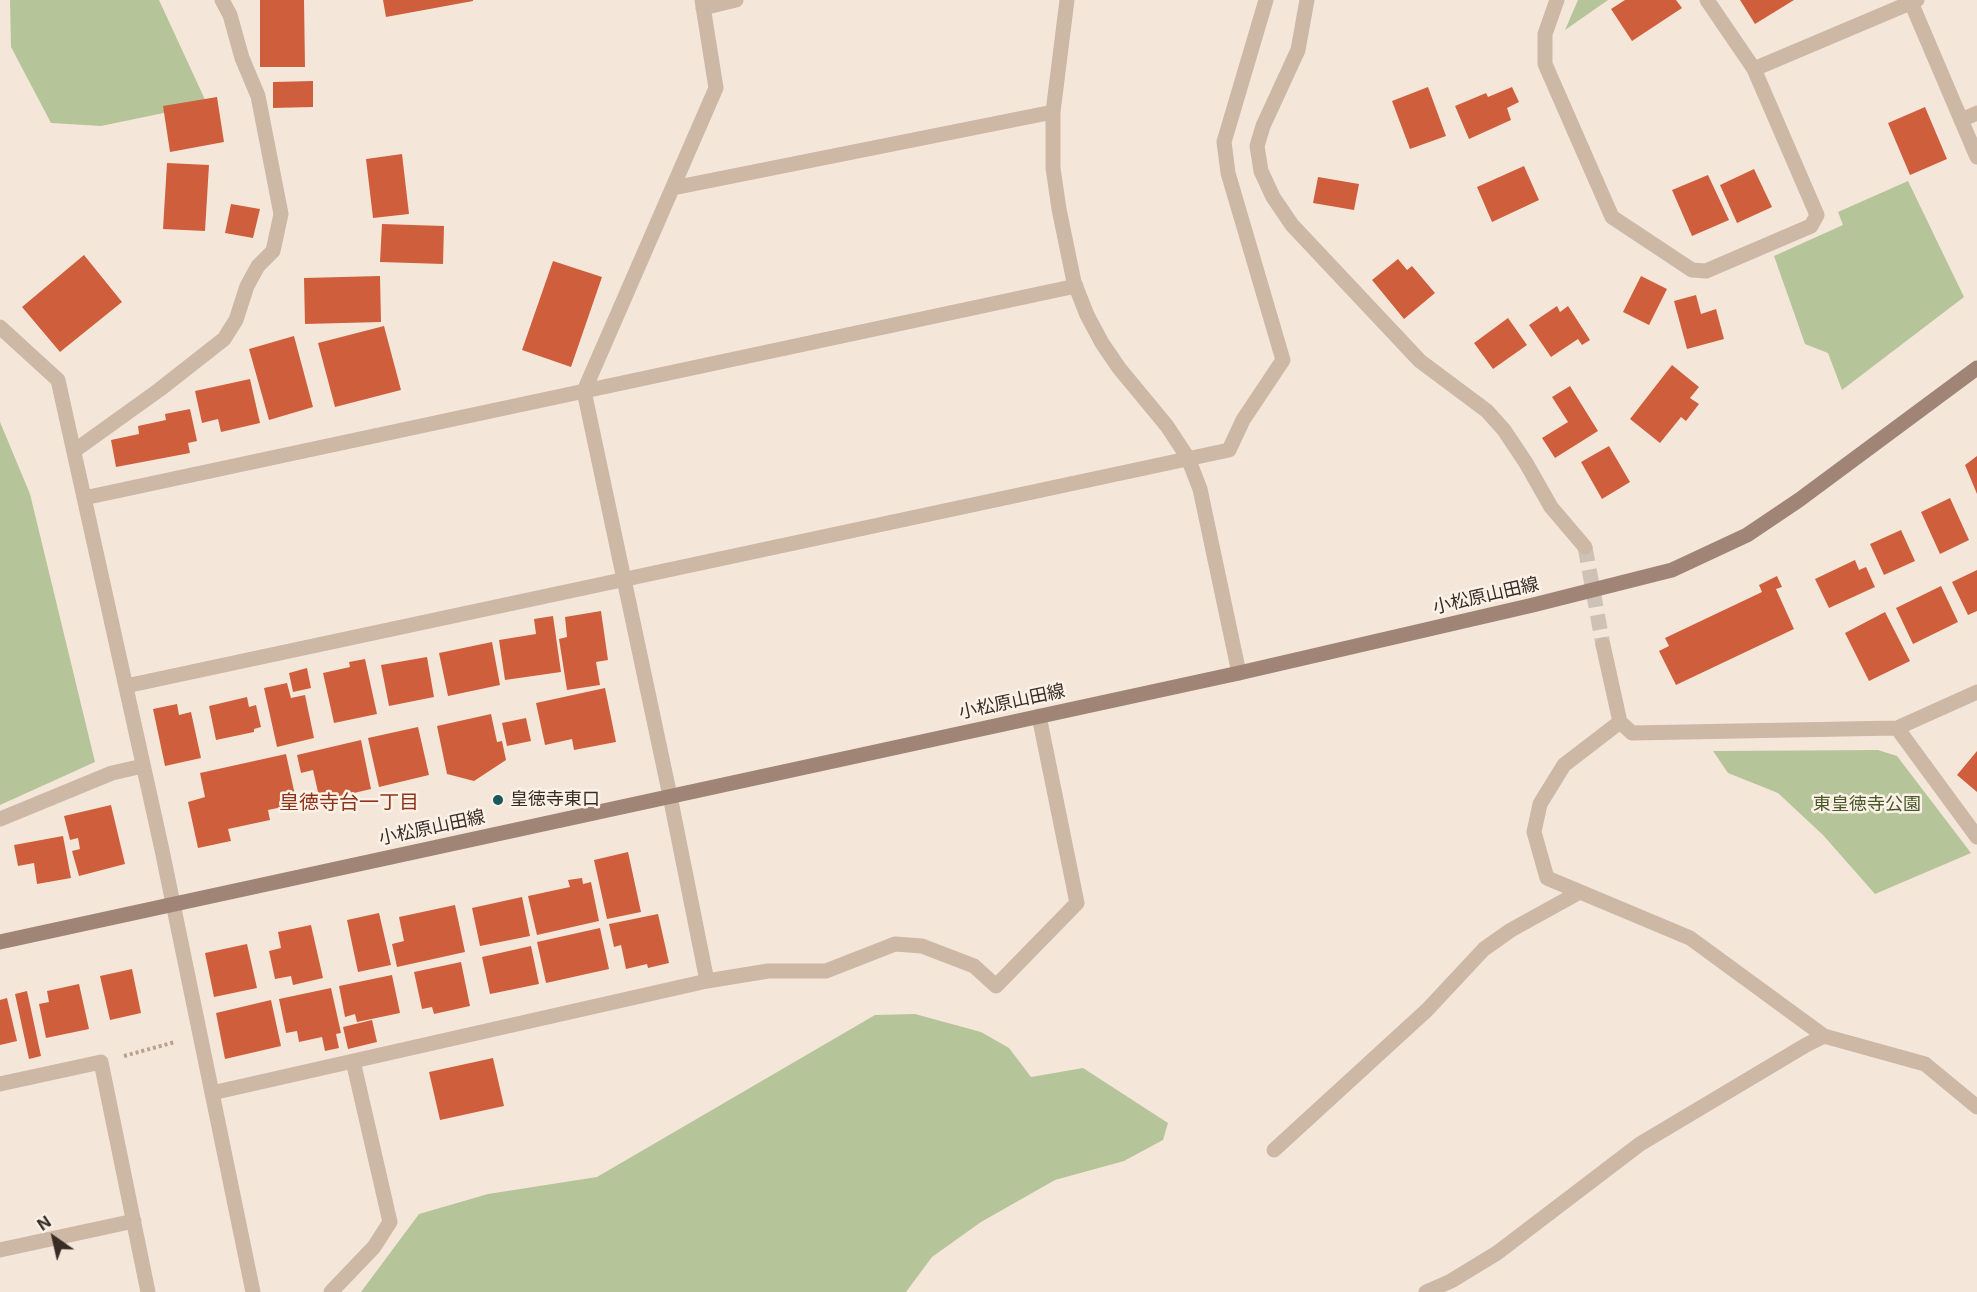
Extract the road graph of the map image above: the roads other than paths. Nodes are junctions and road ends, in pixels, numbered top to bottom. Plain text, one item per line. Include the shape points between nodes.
1 (222, 0) edge
2 (736, 0) edge
3 (1067, 0) edge
4 (1266, 0) edge
5 (1307, 0) edge
6 (1557, 0) edge
7 (1707, 0) edge
8 (1912, 1) edge
9 (702, 4) edge
10 (1754, 69) junction
11 (1053, 112) junction
12 (1977, 112) edge
13 (1961, 120) junction
14 (1977, 157) edge
15 (673, 188) junction
16 (1076, 285) junction
17 (0, 327) edge
18 (1977, 368) edge
19 (584, 391) junction
20 (74, 451) junction
21 (1188, 458) junction
22 (84, 498) junction
23 (1585, 547) tunnel mouth
24 (624, 579) junction
25 (1603, 645) tunnel mouth
26 (1239, 673) junction
27 (126, 686) junction
28 (1977, 692) edge
29 (1039, 716) junction
30 (1620, 722) junction
31 (1897, 728) junction
32 (143, 766) junction
33 (670, 796) junction
34 (0, 819) edge
35 (1977, 837) edge
36 (1578, 893) junction
37 (173, 904) junction
38 (0, 942) edge
39 (707, 981) junction
40 (1824, 1036) junction
41 (353, 1061) junction
42 (0, 1084) edge
43 (212, 1094) junction
44 (1977, 1107) edge
45 (1274, 1150) dead end
46 (134, 1221) junction
47 (0, 1250) edge
48 (148, 1292) edge
49 (253, 1292) edge
50 (331, 1292) edge
51 (1426, 1292) edge

1 - 20 street via 258,96 281,214 273,250 258,266 224,339
2 - 9 street
3 - 11 street
4 - 21 street via 1224,142 1228,173 1283,360 1243,420 1229,450
5 - 23 street via 1298,51 1257,146 1261,171 1273,197 1292,225 1420,361 1487,411 1504,430 1551,507
6 - 10 street via 1545,34 1545,64 1612,217 1692,270 1706,271 1811,226 1817,215
7 - 10 street
8 - 10 street
8 - 13 street
9 - 15 street via 716,88
11 - 15 street
11 - 16 street via 1053,168
12 - 13 street
13 - 14 street
15 - 19 street
16 - 19 street
16 - 21 street via 1102,343
17 - 20 street via 58,380
18 - 26 street, 小松原山田線 via 1747,535 1672,570
19 - 22 street
19 - 24 street
20 - 22 street
21 - 24 street
21 - 26 street via 1200,489
22 - 27 street
24 - 27 street
24 - 33 street
25 - 30 street
26 - 29 street, 小松原山田線
27 - 32 street
28 - 31 street
29 - 33 street, 小松原山田線
29 - 39 street via 1077,903 996,986 974,966 922,946 895,944 826,971 768,971
30 - 31 street via 1632,733
30 - 36 street via 1564,765 1540,804 1534,832 1547,878
31 - 35 street
32 - 34 street via 112,773
32 - 37 street
33 - 37 street, 小松原山田線
33 - 39 street
36 - 40 street via 1690,938
36 - 45 street via 1510,930 1484,949 1427,1010
37 - 38 street, 小松原山田線
37 - 43 street
39 - 41 street
40 - 44 street via 1925,1064
40 - 51 street via 1640,1144 1497,1253
41 - 43 street
41 - 50 street via 390,1222 374,1247
42 - 46 street via 101,1062
43 - 49 street
46 - 47 street
46 - 48 street

